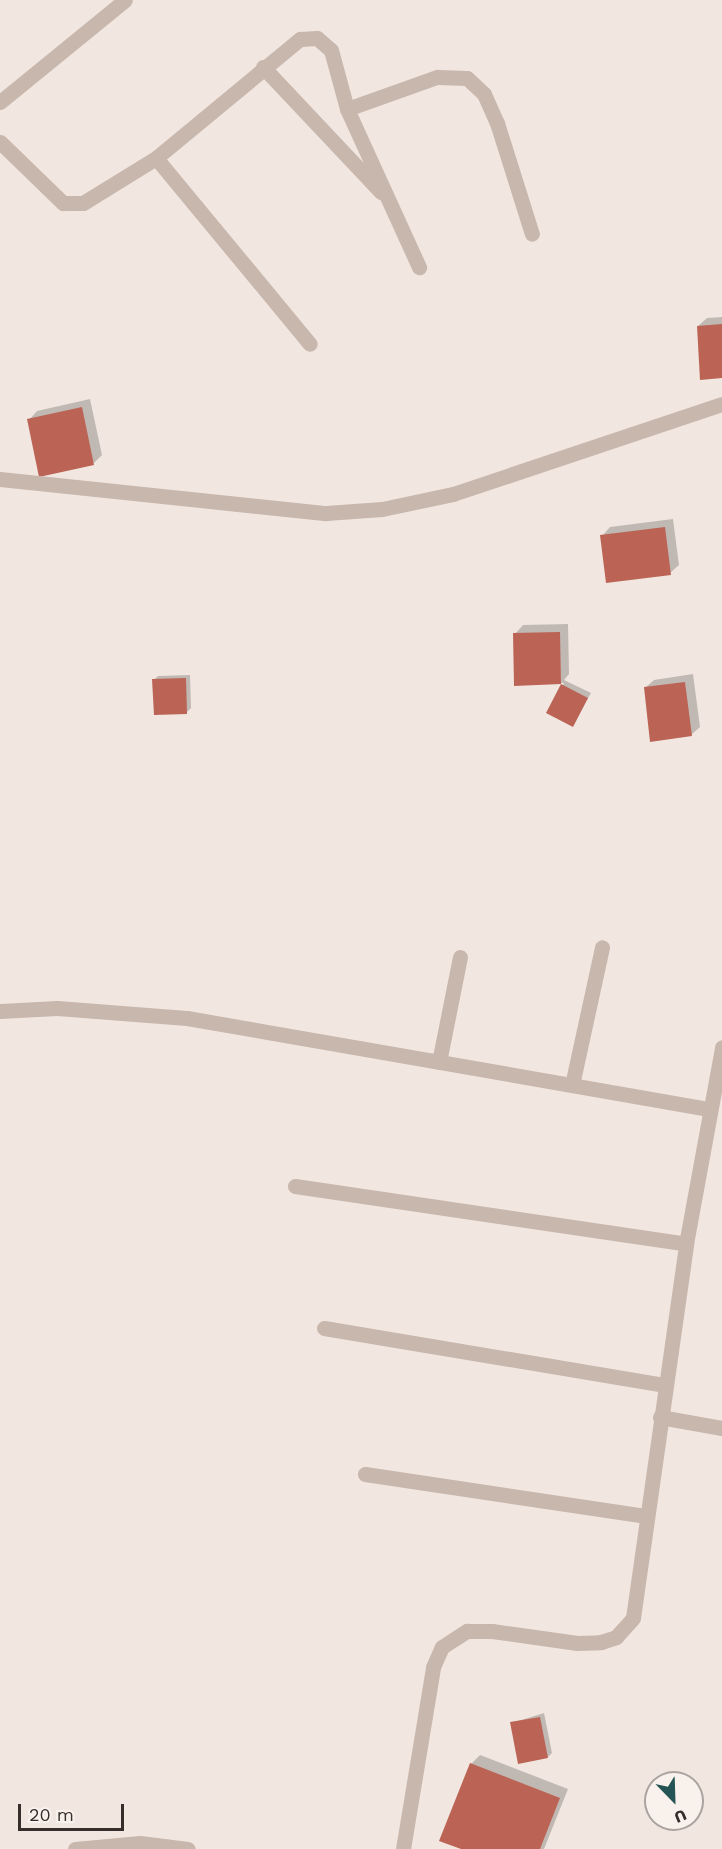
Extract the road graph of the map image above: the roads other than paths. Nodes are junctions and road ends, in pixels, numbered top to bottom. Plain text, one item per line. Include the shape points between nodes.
1 (125, 0) edge
2 (263, 68) junction
3 (0, 102) edge
4 (347, 110) junction
5 (0, 142) edge
6 (156, 158) junction
7 (389, 201) junction
8 (531, 234) dead end
9 (419, 267) dead end
10 (310, 344) dead end
11 (722, 404) edge
12 (0, 478) edge
13 (602, 947) dead end
14 (460, 957) dead end
15 (0, 1011) edge
16 (722, 1047) edge
17 (439, 1062) junction
18 (572, 1085) junction
19 (709, 1109) junction
20 (295, 1186) dead end
21 (686, 1244) junction
22 (324, 1328) dead end
23 (664, 1385) junction
24 (660, 1417) junction
25 (722, 1428) edge
26 (365, 1474) dead end
27 (647, 1516) junction
28 (75, 1849) edge
29 (188, 1849) edge
30 (403, 1849) edge

1 - 3 street
2 - 4 street via 300,39 317,39 331,50
2 - 6 street
2 - 7 street
4 - 7 street
4 - 8 street via 437,77 467,78 483,94 497,123
5 - 6 street via 63,203 83,203
6 - 10 street
7 - 9 street
11 - 12 street via 453,494 382,509 326,513
13 - 18 street
14 - 17 street
15 - 17 street via 57,1008 187,1018
16 - 19 street
17 - 18 street
18 - 19 street
19 - 21 street
20 - 21 street
21 - 23 street
22 - 23 street
23 - 24 street
24 - 25 street
24 - 27 street
26 - 27 street
27 - 30 street via 633,1618 616,1637 578,1643 492,1630 467,1631 442,1647 433,1667
28 - 29 street via 140,1843

